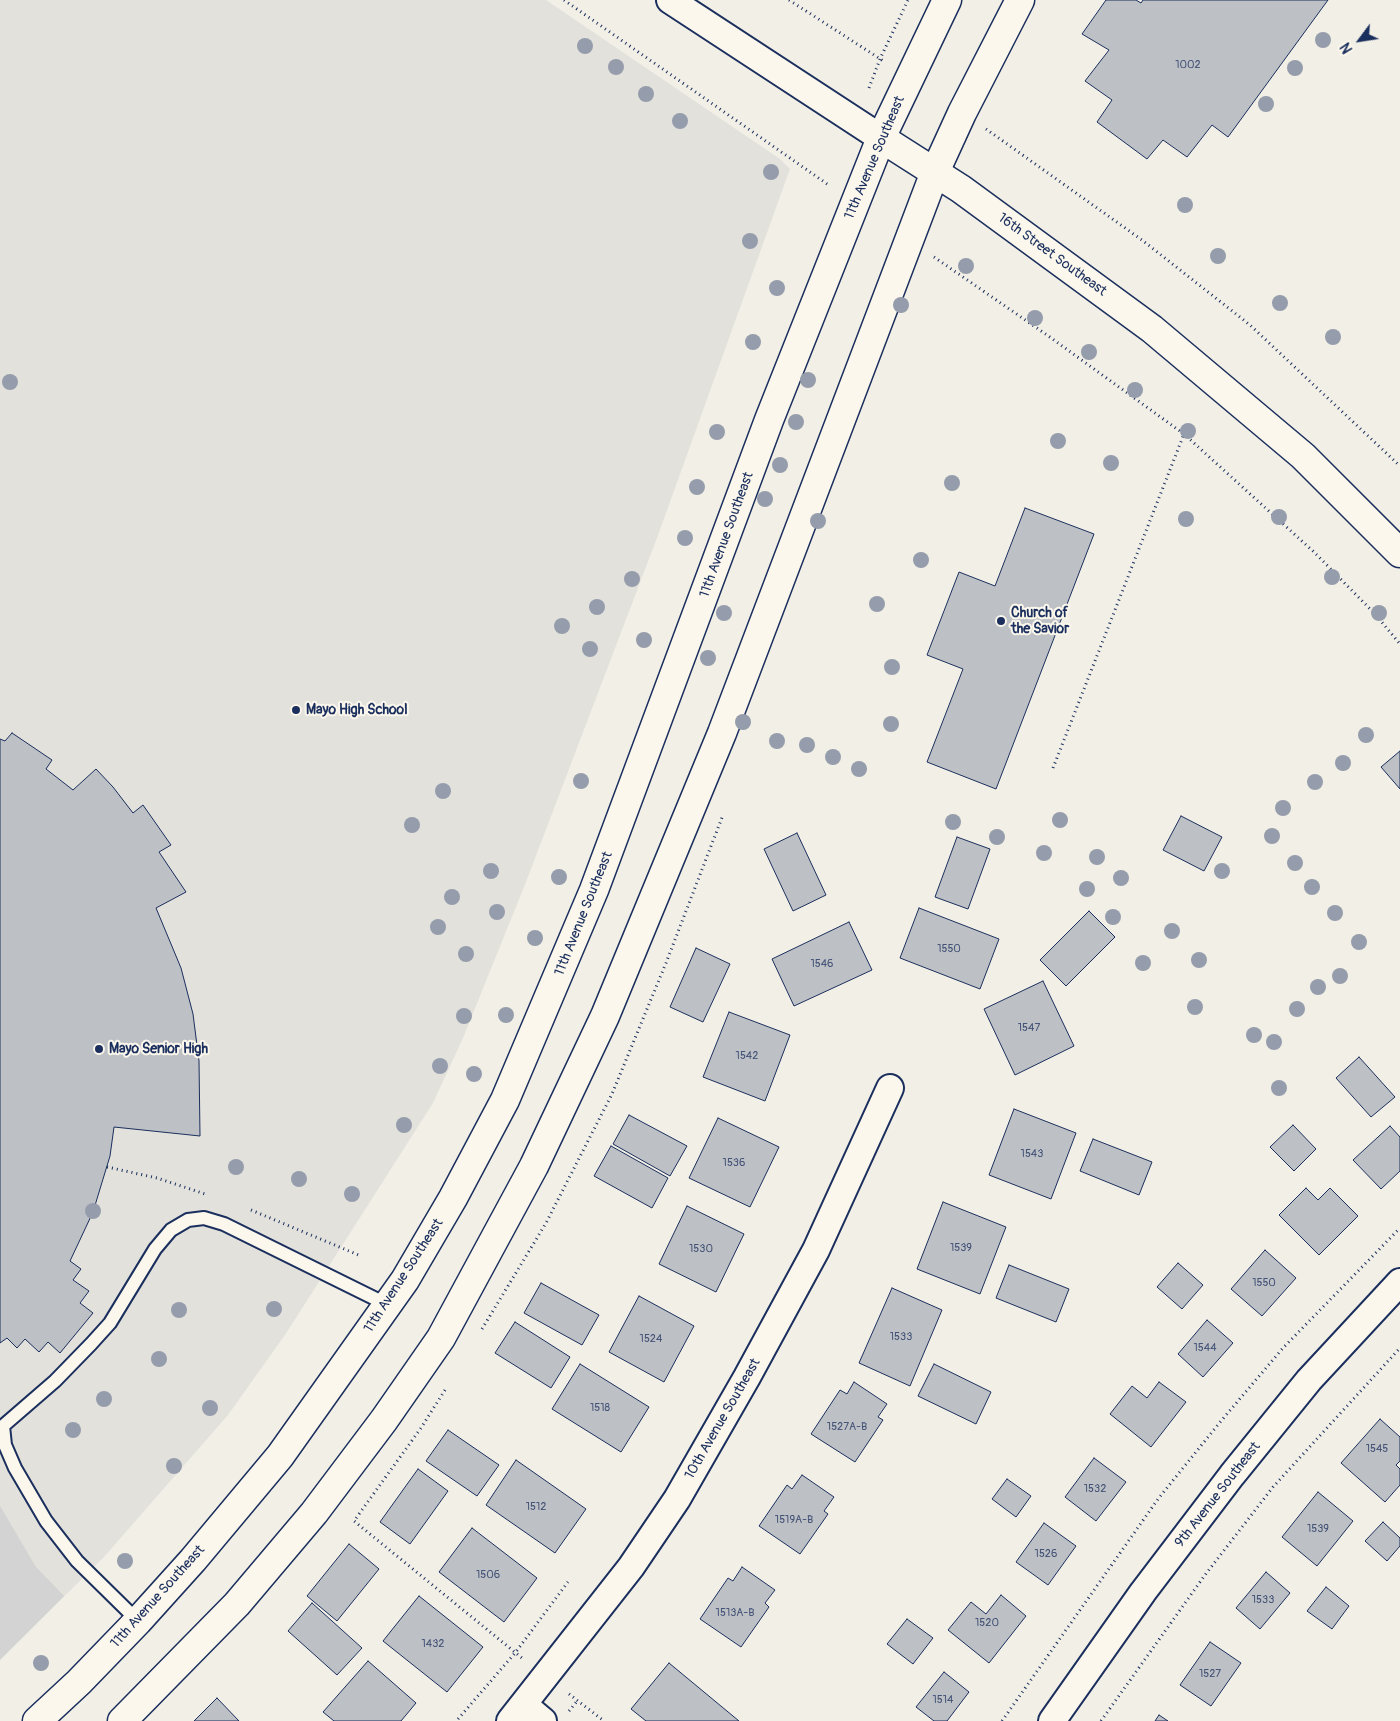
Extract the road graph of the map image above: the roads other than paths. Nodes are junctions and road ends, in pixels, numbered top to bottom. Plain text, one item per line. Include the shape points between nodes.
1 (670, 0) edge
2 (947, 0) edge
3 (1020, 0) edge
4 (881, 138) junction
5 (936, 172) junction
6 (1400, 553) edge
7 (890, 1088) dead end
8 (1400, 1282) edge
9 (388, 1305) junction
10 (138, 1621) junction
11 (525, 1716) edge
12 (37, 1721) edge
13 (122, 1721) edge
14 (1052, 1721) edge

1 - 4 street, 16th Street Southeast
2 - 4 main road, 11th Avenue Southeast
3 - 5 main road via 962,113
4 - 5 main road, 16th Street Southeast
4 - 9 main road, 11th Avenue Southeast via 769,420 598,881 558,979 505,1100 453,1198
5 - 6 main road, 16th Street Southeast via 1152,330 1303,456
5 - 13 main road via 722,733 605,1016 516,1199 441,1338 314,1513 237,1604
7 - 11 street, 10th Avenue Southeast via 816,1250 748,1377 677,1499
8 - 14 street, 9th Avenue Southeast via 1309,1380 1232,1475 1143,1592
9 - 10 main road, 11th Avenue Southeast via 280,1456
9 - 10 lane via 224,1224 204,1218 188,1220 171,1230 155,1250 110,1323 55,1381 3,1426 5,1445 15,1468 46,1521 77,1561
10 - 12 main road, 11th Avenue Southeast

